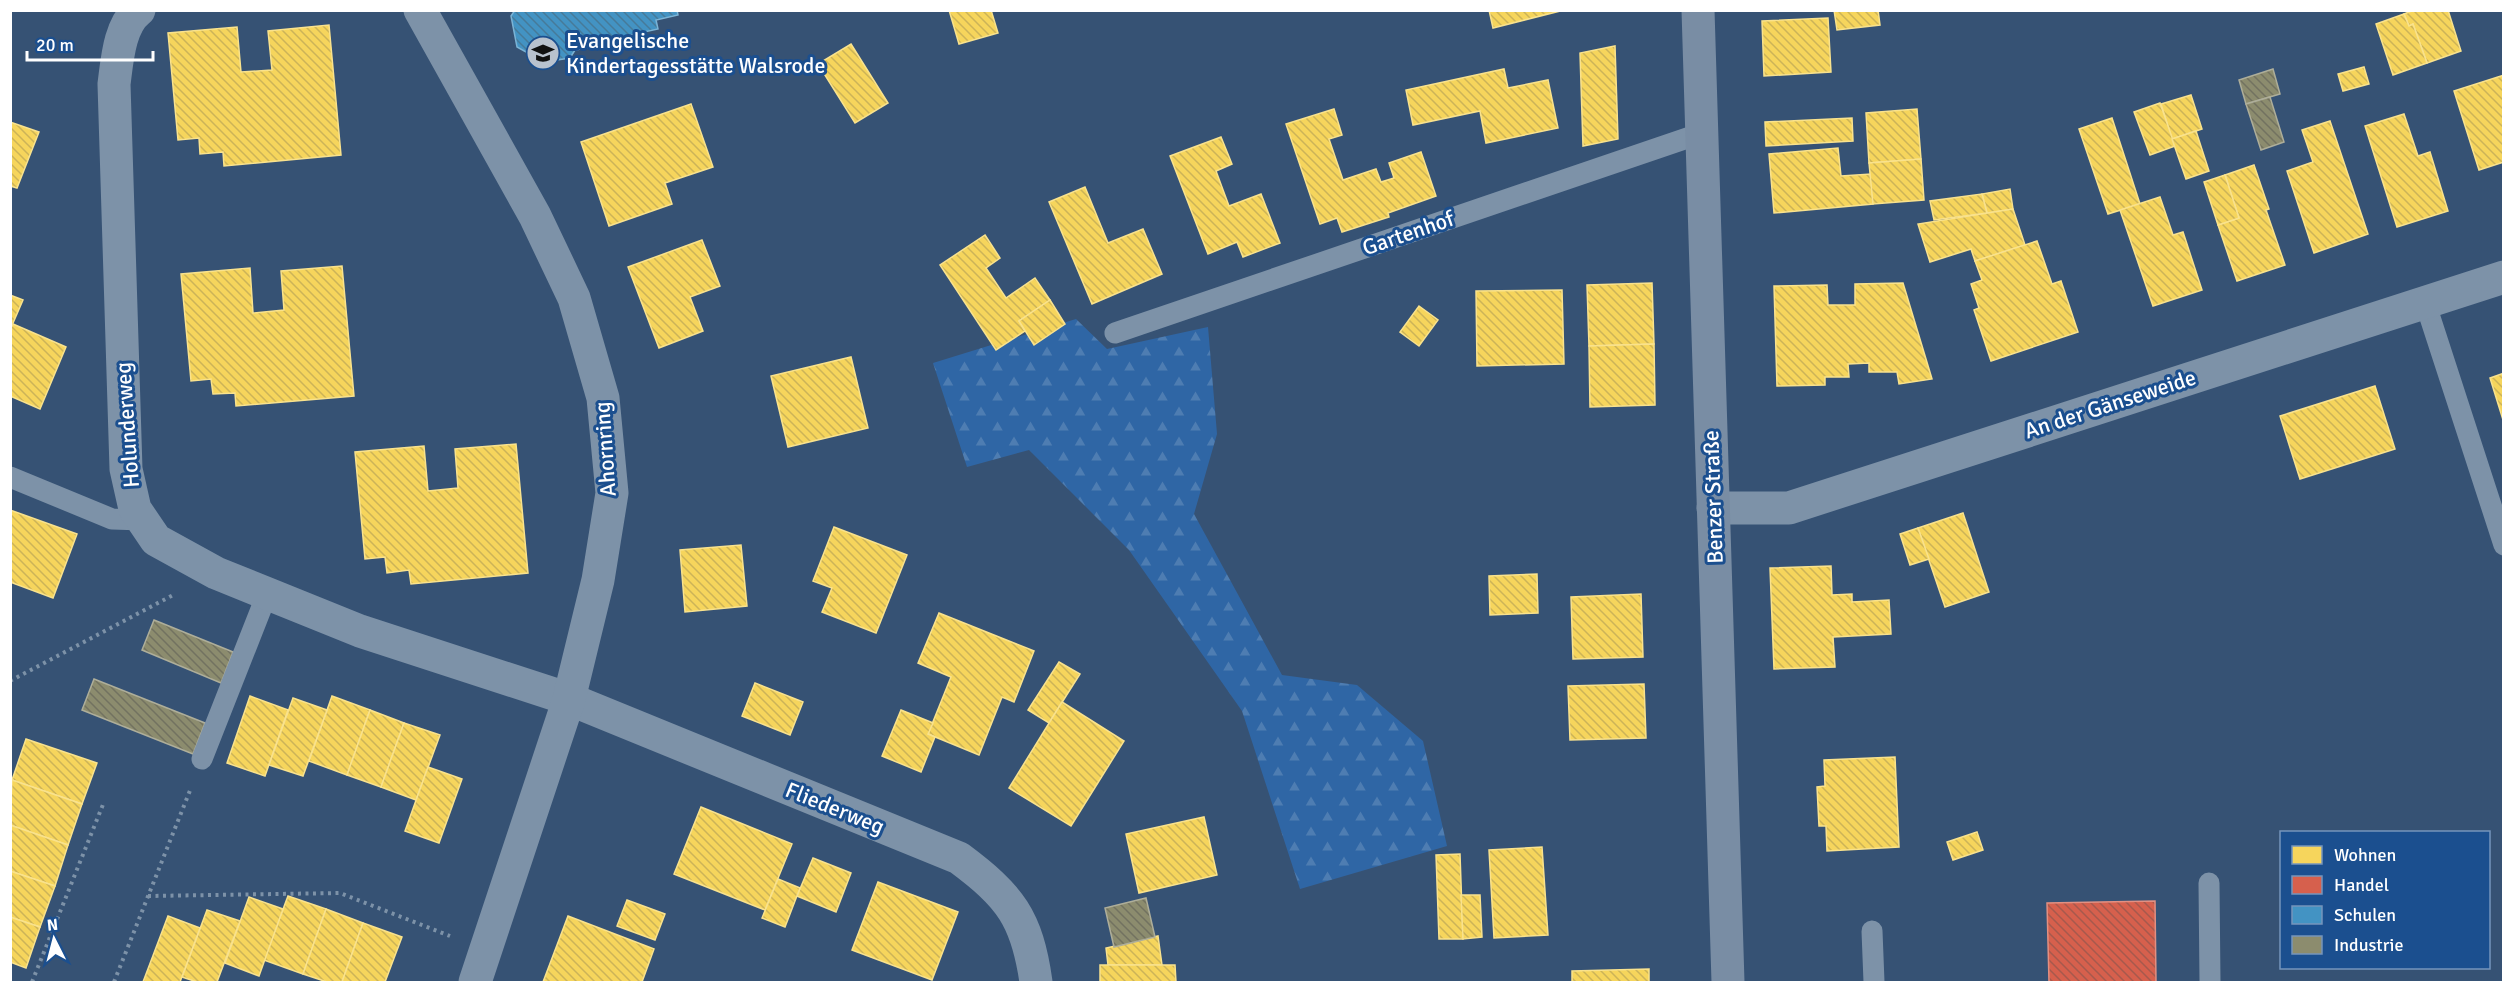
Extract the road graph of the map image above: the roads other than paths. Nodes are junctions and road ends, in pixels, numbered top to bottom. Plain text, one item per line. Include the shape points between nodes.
1 (139, 10) edge
2 (420, 10) edge
3 (1698, 10) edge
4 (1702, 133) junction
5 (2504, 277) edge
6 (2425, 302) junction
7 (1115, 333) dead end
8 (10, 477) edge
9 (1713, 508) junction
10 (143, 520) junction
11 (2504, 545) edge
12 (267, 594) junction
13 (569, 699) junction
14 (202, 759) road end
15 (2208, 883) dead end
16 (1872, 932) dead end
17 (475, 982) edge
18 (1036, 982) edge
19 (1728, 982) edge
20 (1874, 982) edge
21 (2210, 982) edge

1 - 10 street, Holunderweg via 118,49 114,84 126,470 135,509
2 - 13 street, Ahornring via 550,247 574,298 603,398 612,493 598,580
3 - 4 street, Benzer Straße
4 - 7 lane, Gartenhof
4 - 9 street, Benzer Straße
5 - 6 street, An der Gänseweide
6 - 9 street, An der Gänseweide via 1789,508
6 - 11 lane
8 - 10 lane via 112,519
9 - 19 street, Benzer Straße
10 - 12 street, Holunderweg via 156,540 216,573
12 - 13 street, Holunderweg via 360,632
12 - 14 lane
13 - 17 street, Ahornring
13 - 18 street, Fliederweg via 959,858 991,882 1014,908 1029,942
15 - 21 lane
16 - 20 lane

